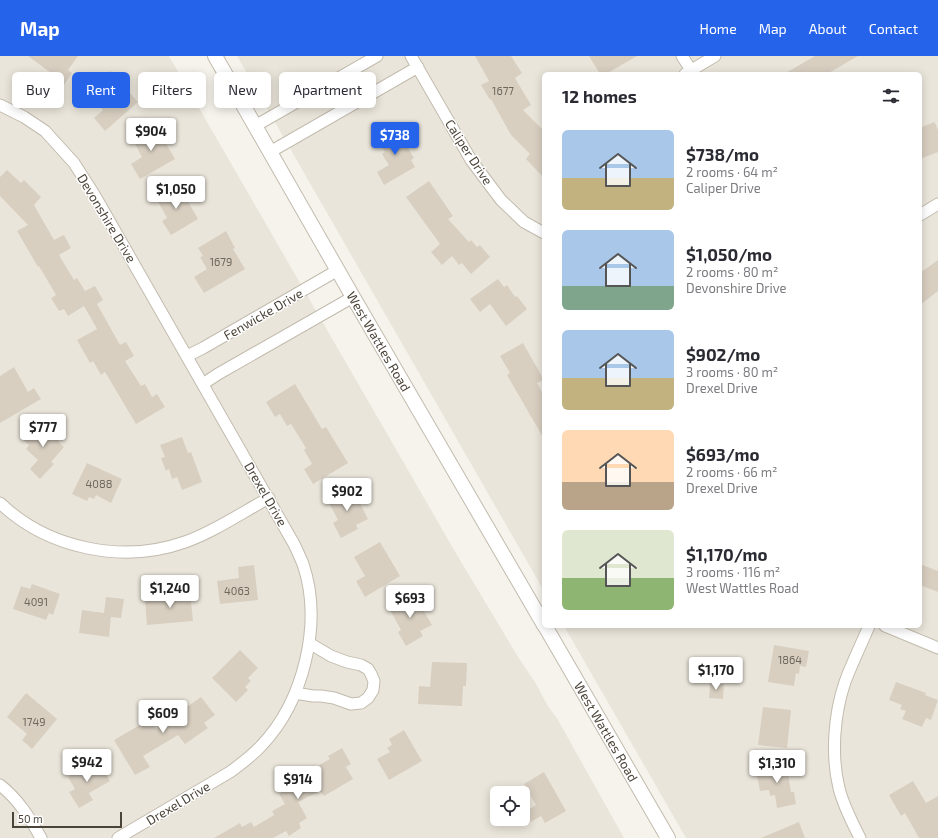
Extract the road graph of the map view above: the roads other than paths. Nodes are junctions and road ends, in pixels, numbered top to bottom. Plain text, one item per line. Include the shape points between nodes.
1 (215, 56) edge
2 (377, 56) edge
3 (411, 56) edge
4 (682, 56) edge
5 (715, 56) edge
6 (418, 67) junction
7 (688, 72) edge
8 (0, 105) edge
9 (255, 126) junction
10 (270, 152) junction
11 (938, 204) edge
12 (922, 214) edge
13 (542, 232) edge
14 (338, 270) junction
15 (353, 297) junction
16 (187, 356) junction
17 (203, 384) junction
18 (269, 498) junction
19 (0, 503) edge
20 (542, 622) edge
21 (546, 628) edge
22 (868, 628) edge
23 (889, 628) edge
24 (310, 643) junction
25 (938, 648) edge
26 (295, 693) junction
27 (0, 785) edge
28 (41, 838) edge
29 (118, 838) edge
30 (668, 838) edge
31 (860, 838) edge

1 - 9 street, West Wattles Road
2 - 9 street
3 - 6 street, Caliper Drive
4 - 7 street
5 - 7 street
6 - 10 street
6 - 13 street, Caliper Drive via 487,182 524,222
8 - 16 street, Devonshire Drive via 45,131 74,163
9 - 10 street, West Wattles Road
10 - 14 street, West Wattles Road
11 - 12 street
14 - 15 street, West Wattles Road
14 - 16 street, Fenwicke Drive
15 - 17 street
15 - 20 street, West Wattles Road
16 - 17 street, Drexel Drive
17 - 18 street, Drexel Drive
18 - 19 street via 185,542 135,551 105,551 67,543 40,532
18 - 24 street, Drexel Drive via 303,564 311,613
21 - 30 street, West Wattles Road
22 - 31 street via 845,682 838,710 835,744 839,789
23 - 25 street
24 - 26 street, Drexel Drive
24 - 26 street via 331,656 368,669 374,682 373,690 365,700 351,704 334,698
26 - 29 street, Drexel Drive via 275,730 246,760
27 - 28 street via 24,810

